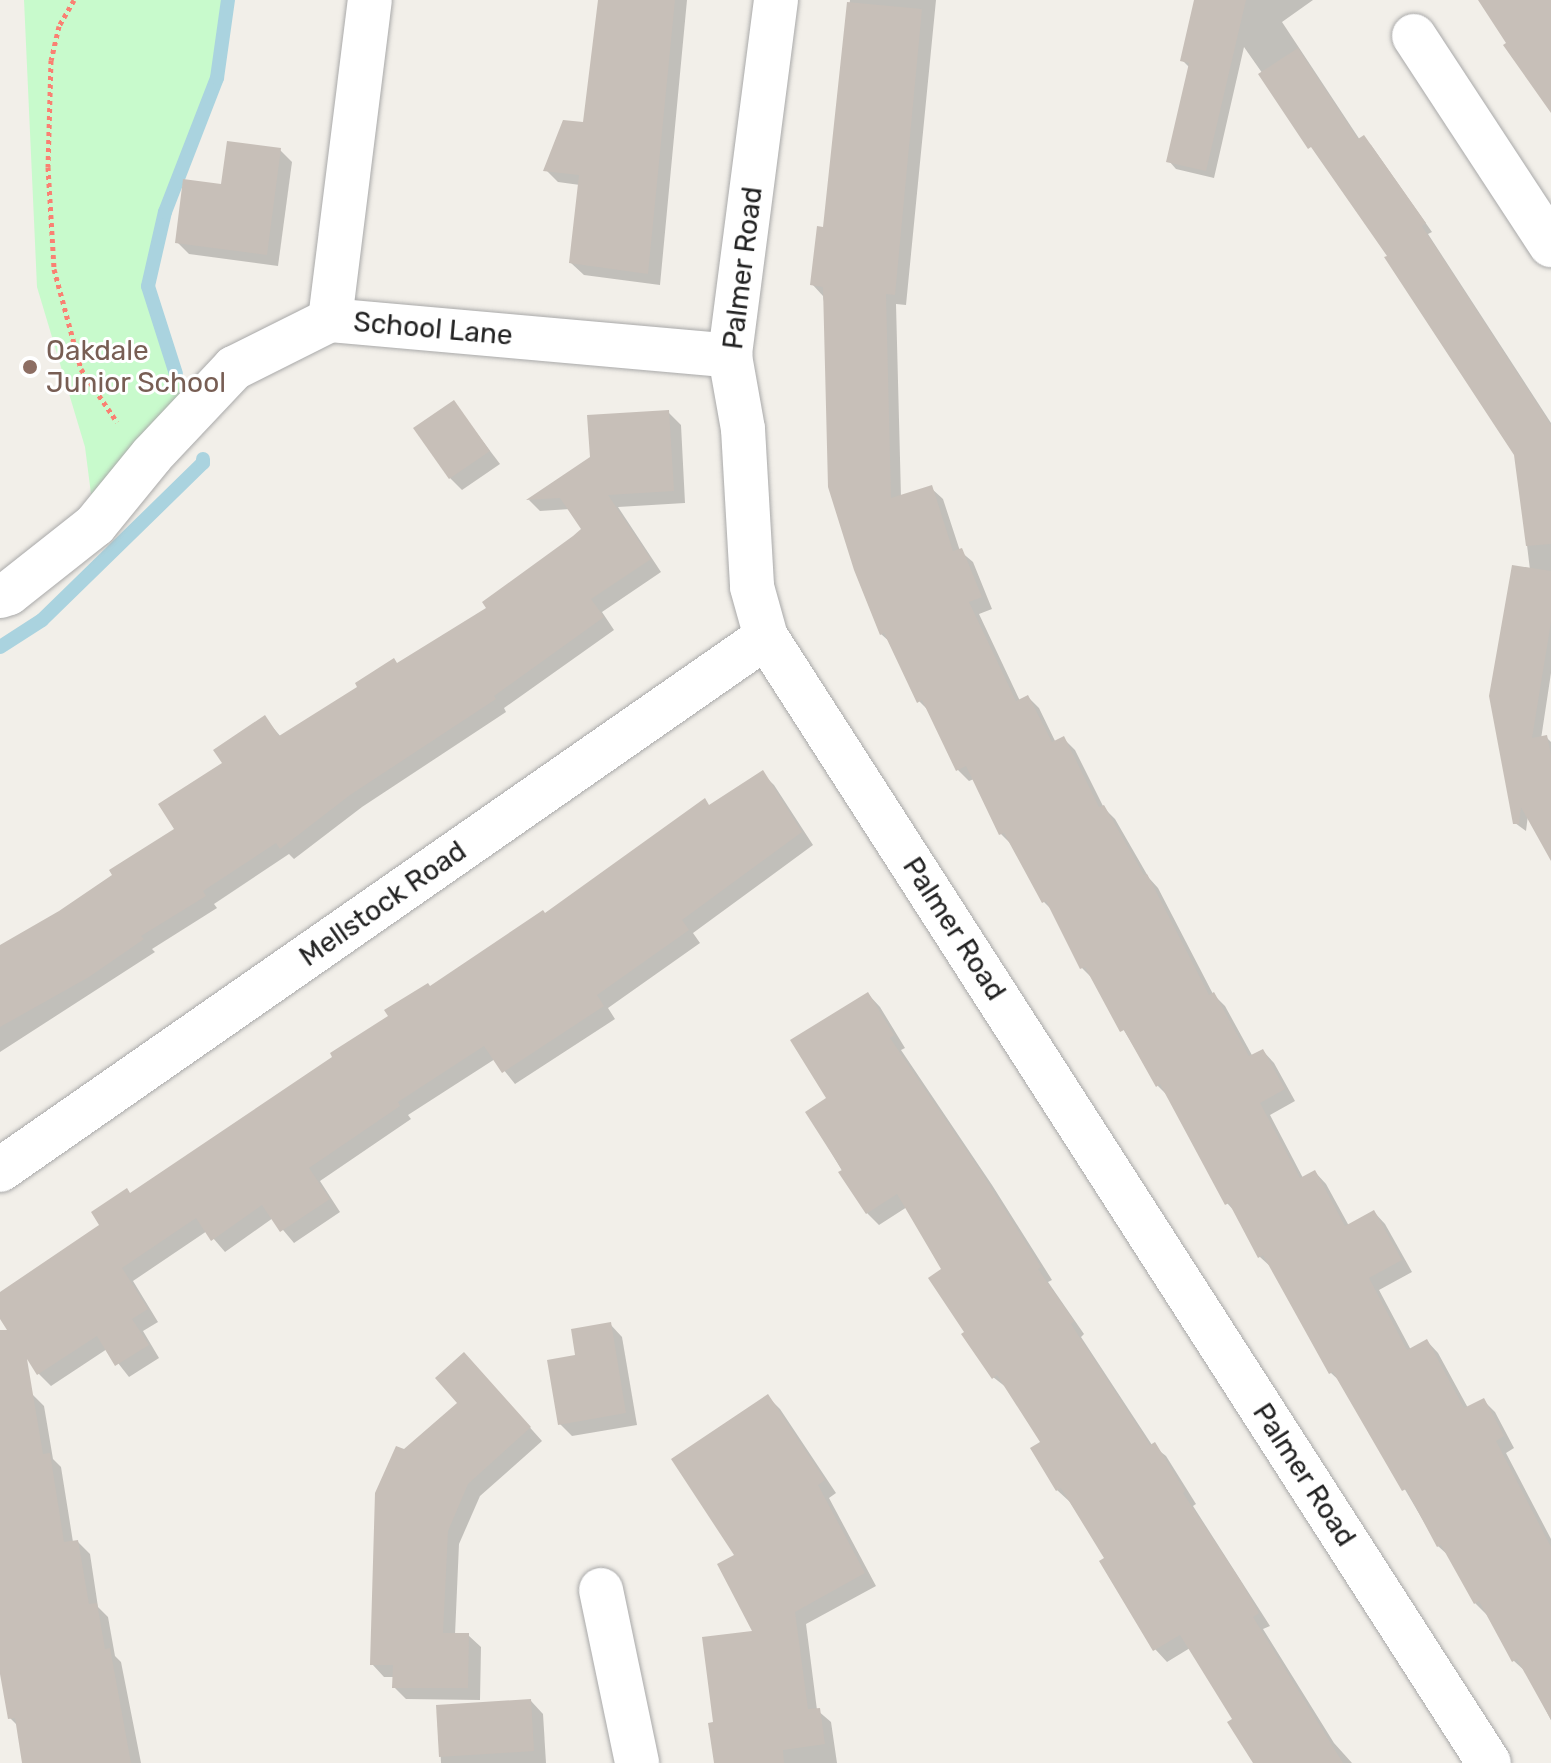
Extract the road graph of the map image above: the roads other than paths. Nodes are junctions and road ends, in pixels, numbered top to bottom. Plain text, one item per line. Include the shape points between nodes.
1 (370, 0) edge
2 (776, 0) edge
3 (1414, 36) dead end
4 (1551, 245) edge
5 (330, 320) junction
6 (730, 356) junction
7 (0, 596) edge
8 (766, 637) junction
9 (0, 1170) edge
10 (601, 1590) dead end
11 (637, 1763) edge
12 (1489, 1763) edge

1 - 5 street
2 - 6 street, Palmer Road
3 - 4 street
5 - 6 street, School Lane
5 - 7 street, School Lane via 234,368 95,525
6 - 8 street, Palmer Road via 743,429 752,587
8 - 9 street, Mellstock Road
8 - 12 street, Palmer Road
10 - 11 street

